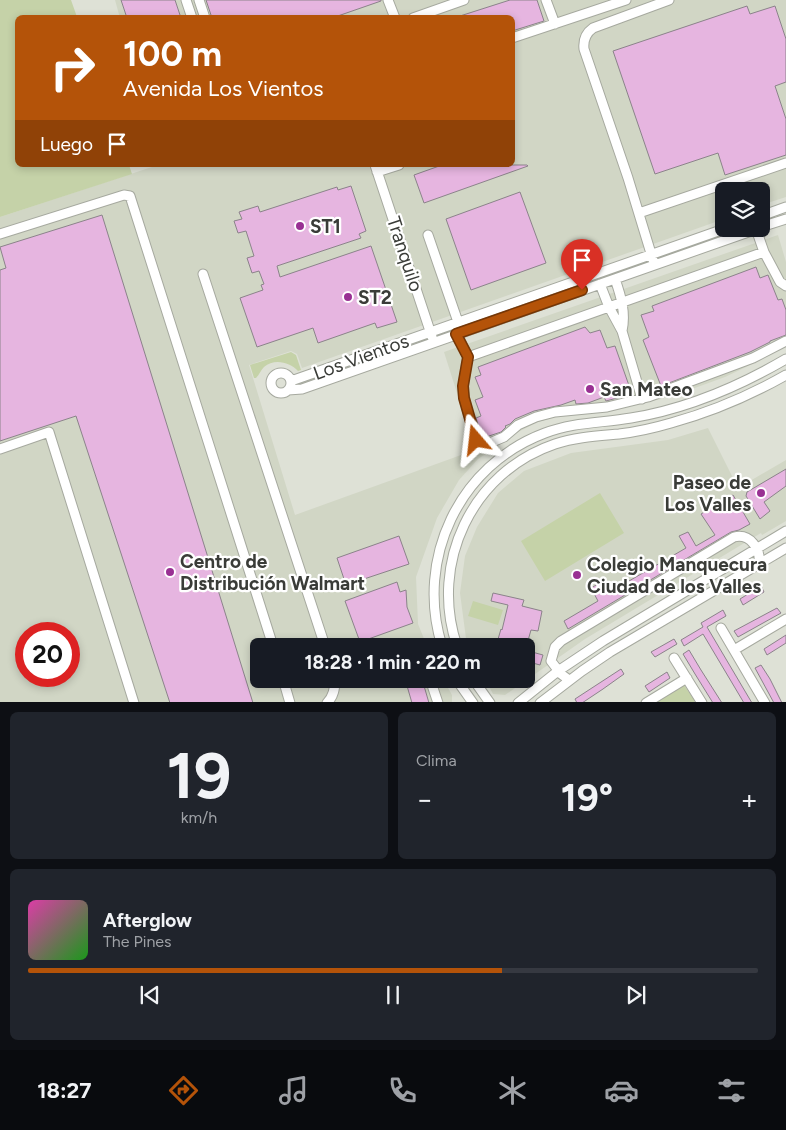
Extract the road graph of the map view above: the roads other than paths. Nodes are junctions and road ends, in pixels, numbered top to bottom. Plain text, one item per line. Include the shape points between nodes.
1 (186, 0) edge
2 (199, 0) edge
3 (388, 0) edge
4 (464, 0) edge
5 (546, 0) edge
6 (626, 0) edge
7 (669, 0) edge
8 (191, 15) edge
9 (204, 15) edge
10 (393, 15) edge
11 (422, 15) edge
12 (555, 24) junction
13 (515, 37) edge
14 (786, 163) edge
15 (376, 169) edge
16 (786, 207) edge
17 (639, 213) junction
18 (770, 213) edge
19 (786, 219) edge
20 (770, 224) edge
21 (715, 232) edge
22 (0, 234) edge
23 (428, 235) dead end
24 (733, 237) edge
25 (759, 237) edge
26 (764, 252) junction
27 (652, 254) junction
28 (655, 264) junction
29 (203, 274) dead end
30 (615, 279) junction
31 (600, 284) junction
32 (786, 286) edge
33 (622, 302) junction
34 (609, 307) junction
35 (458, 322) junction
36 (622, 331) junction
37 (431, 332) junction
38 (456, 334) junction
39 (786, 341) edge
40 (434, 342) junction
41 (468, 357) junction
42 (786, 359) edge
43 (786, 375) edge
44 (291, 381) junction
45 (288, 390) junction
46 (642, 399) junction
47 (0, 449) edge
48 (786, 531) edge
49 (786, 548) edge
50 (756, 549) junction
51 (759, 564) junction
52 (786, 619) edge
53 (721, 628) dead end
54 (269, 638) edge
55 (322, 638) edge
56 (440, 638) edge
57 (455, 638) edge
58 (734, 650) junction
59 (674, 658) dead end
60 (558, 671) junction
61 (687, 678) junction
62 (569, 680) junction
63 (286, 688) edge
64 (335, 688) edge
65 (433, 688) edge
66 (463, 688) edge
67 (480, 688) edge
68 (134, 702) edge
69 (290, 702) edge
70 (327, 702) edge
71 (438, 702) edge
72 (473, 702) edge
73 (490, 702) edge
74 (518, 702) edge
75 (540, 702) edge
76 (646, 702) edge
77 (702, 702) edge
78 (765, 702) edge

1 - 8 street
2 - 9 street
3 - 10 street
4 - 11 street
5 - 12 street
6 - 12 street
7 - 17 street via 593,28 584,42
12 - 13 street
14 - 17 street
15 - 37 street, Tranquilo
16 - 18 street
17 - 27 street
19 - 20 street
21 - 27 street, Los Vientos
22 - 54 street via 124,195 130,196
23 - 35 street
24 - 28 street
25 - 26 street
26 - 32 street via 780,282
26 - 33 street
27 - 28 street
27 - 35 street, Los Vientos
28 - 30 street
29 - 55 street
30 - 31 street
30 - 33 street
31 - 34 street
31 - 38 street
33 - 34 street
33 - 36 street
34 - 36 street
34 - 41 street
35 - 37 street, Los Vientos
36 - 46 street
37 - 40 street, Tranquilo
37 - 44 street, Los Vientos
38 - 40 street
38 - 41 street
39 - 46 street via 753,358
40 - 45 street via 302,389
41 - 46 street via 464,398 476,440 482,445 488,445 545,414 607,407
42 - 56 street via 702,399 632,418 556,429 527,441 499,459 478,478 462,499 441,545 435,569 434,594
43 - 57 street via 735,401 670,424 556,443 508,470 477,502 456,544 448,595
44 - 45 street
44 - 45 street via 282,372 275,374 271,381 276,392
47 - 68 street via 49,432
48 - 50 street
49 - 51 street
50 - 51 street
50 - 60 street
50 - 60 street via 746,537 734,537 569,636 561,641 553,654 551,661
51 - 62 street via 610,652
52 - 58 street
53 - 58 street
58 - 78 street
59 - 61 street
60 - 62 street
60 - 74 street
61 - 76 street
61 - 77 street
62 - 75 street
63 - 69 street
64 - 70 street
65 - 71 street
66 - 72 street
67 - 73 street

